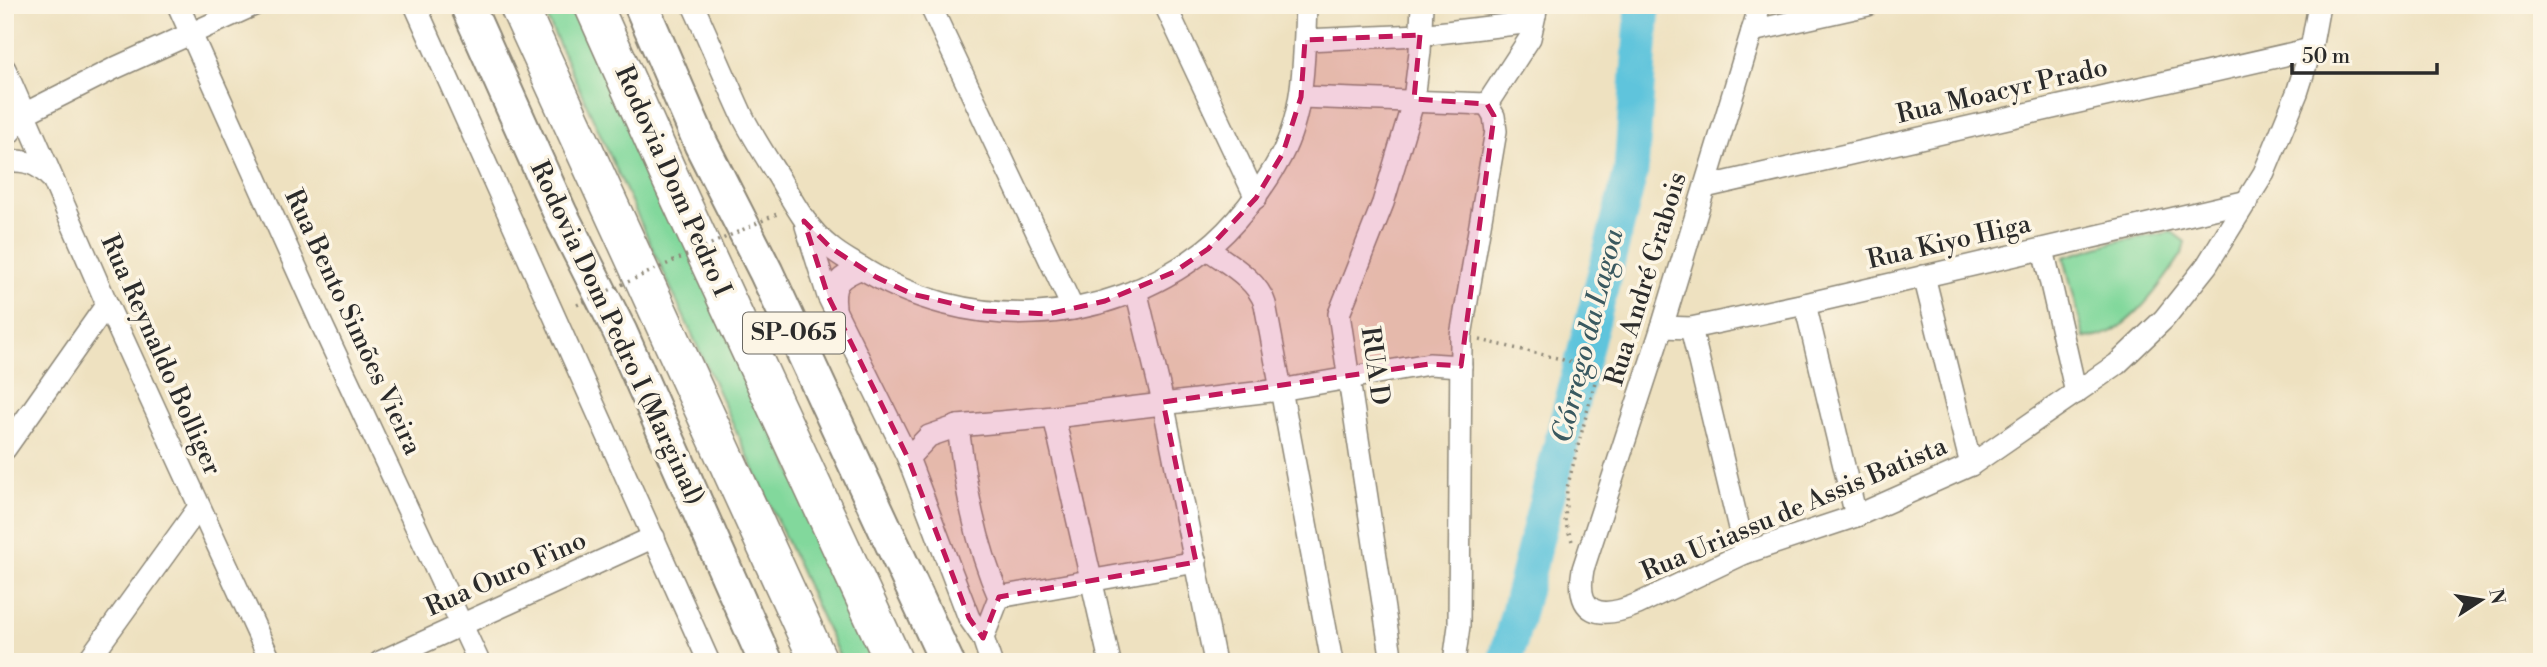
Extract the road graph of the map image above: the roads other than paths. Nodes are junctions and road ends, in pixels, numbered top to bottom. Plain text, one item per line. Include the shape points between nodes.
1 (178, 5) edge
2 (254, 5) edge
3 (415, 5) edge
4 (467, 5) edge
5 (519, 5) edge
6 (593, 5) edge
7 (641, 5) edge
8 (694, 5) edge
9 (930, 5) edge
10 (1165, 5) edge
11 (1306, 5) edge
12 (1422, 5) edge
13 (1760, 5) edge
14 (1868, 5) edge
15 (2319, 5) edge
16 (1536, 10) edge
17 (1752, 31) junction
18 (191, 34) junction
19 (1420, 35) junction
20 (1305, 40) junction
21 (2311, 49) junction
22 (5, 69) edge
23 (1301, 97) junction
24 (1414, 99) junction
25 (1487, 103) junction
26 (26, 113) junction
27 (5, 138) edge
28 (5, 161) edge
29 (51, 178) junction
30 (1705, 187) junction
31 (1256, 198) junction
32 (2248, 201) junction
33 (804, 220) junction
34 (1208, 249) junction
35 (2043, 249) junction
36 (862, 268) junction
37 (1924, 276) junction
38 (1136, 290) junction
39 (107, 304) junction
40 (1805, 304) junction
41 (1073, 309) junction
42 (835, 311) junction
43 (1662, 327) junction
44 (1691, 328) junction
45 (1461, 366) junction
46 (1347, 377) junction
47 (1280, 390) junction
48 (2076, 393) junction
49 (1163, 402) junction
50 (1054, 417) junction
51 (958, 426) junction
52 (5, 449) edge
53 (908, 458) junction
54 (1971, 465) junction
55 (199, 508) junction
56 (1856, 516) junction
57 (654, 537) junction
58 (1745, 553) junction
59 (1196, 562) junction
60 (1583, 569) joint
61 (1093, 581) junction
62 (999, 597) junction
63 (463, 625) junction
64 (983, 638) junction
65 (87, 662) edge
66 (271, 662) edge
67 (380, 662) edge
68 (479, 662) edge
69 (709, 662) edge
70 (766, 662) edge
71 (819, 662) edge
72 (894, 662) edge
73 (947, 662) edge
74 (990, 662) edge
75 (1110, 662) edge
76 (1215, 662) edge
77 (1332, 662) edge
78 (1392, 662) edge
79 (1454, 662) edge

1 - 18 street, Rua Bento Simões Vieira
2 - 18 street
3 - 57 street
4 - 70 highway, Rodovia Dom Pedro I (Marginal) via 559,213 626,344
5 - 71 highway
6 - 72 highway, Rodovia Dom Pedro I / SP-065
7 - 73 highway, SP-065 via 701,144 772,284
8 - 33 street via 744,119
9 - 41 street
10 - 31 street
11 - 20 street
12 - 19 street, RUA D
13 - 17 street, Rua André Grabois
14 - 17 street
15 - 21 street, Rua Uriassu de Assis Batista
16 - 19 street via 1524,23
16 - 25 street via 1530,38
17 - 30 street, Rua André Grabois
18 - 26 street
18 - 63 street, Rua Bento Simões Vieira
19 - 20 street
19 - 24 street, RUA D
20 - 23 street
21 - 30 street, Rua Moacyr Prado
21 - 32 street, Rua Uriassu de Assis Batista via 2279,138
22 - 26 street, Rua Reynaldo Bolliger
23 - 24 street
23 - 31 street via 1283,153
24 - 25 street
24 - 46 street, RUA D via 1383,203 1339,314
25 - 45 street via 1496,131 1461,335
26 - 27 street
26 - 29 street, Rua Reynaldo Bolliger
28 - 29 street via 30,162
29 - 39 street, Rua Reynaldo Bolliger
30 - 43 street, Rua André Grabois
31 - 34 street
32 - 35 street, Rua Kiyo Higa
32 - 48 street, Rua Uriassu de Assis Batista via 2207,265 2164,319 2117,364
33 - 36 street via 831,248
33 - 42 street
34 - 38 street
34 - 47 street via 1261,293
35 - 37 street, Rua Kiyo Higa
35 - 48 street
36 - 41 street via 912,294 950,306 1019,315
36 - 42 street via 841,278 835,287
37 - 40 street, Rua Kiyo Higa
37 - 54 street
38 - 41 street
38 - 49 street
39 - 52 street
39 - 55 street, Rua Reynaldo Bolliger
40 - 44 street, Rua Kiyo Higa
40 - 56 street
42 - 53 street
43 - 44 street, Rua Kiyo Higa
43 - 60 street, Rua André Grabois
44 - 58 street
45 - 46 street via 1429,364
45 - 79 street via 1459,626
46 - 47 street
46 - 78 street, RUA D
47 - 49 street
47 - 77 street
48 - 54 street, Rua Uriassu de Assis Batista
49 - 50 street
49 - 59 street
50 - 51 street
50 - 61 street
51 - 53 street via 929,436
51 - 62 street via 965,485
53 - 64 street via 969,618
54 - 56 street, Rua Uriassu de Assis Batista
55 - 65 street
55 - 66 street, Rua Reynaldo Bolliger
56 - 58 street, Rua Uriassu de Assis Batista
57 - 63 street, Rua Ouro Fino
57 - 69 street
58 - 60 street, Rua Uriassu de Assis Batista via 1623,611 1605,614 1583,600
59 - 61 street
59 - 76 street
61 - 62 street
61 - 75 street
62 - 64 street
63 - 67 street, Rua Ouro Fino
63 - 68 street, Rua Bento Simões Vieira
64 - 74 street

